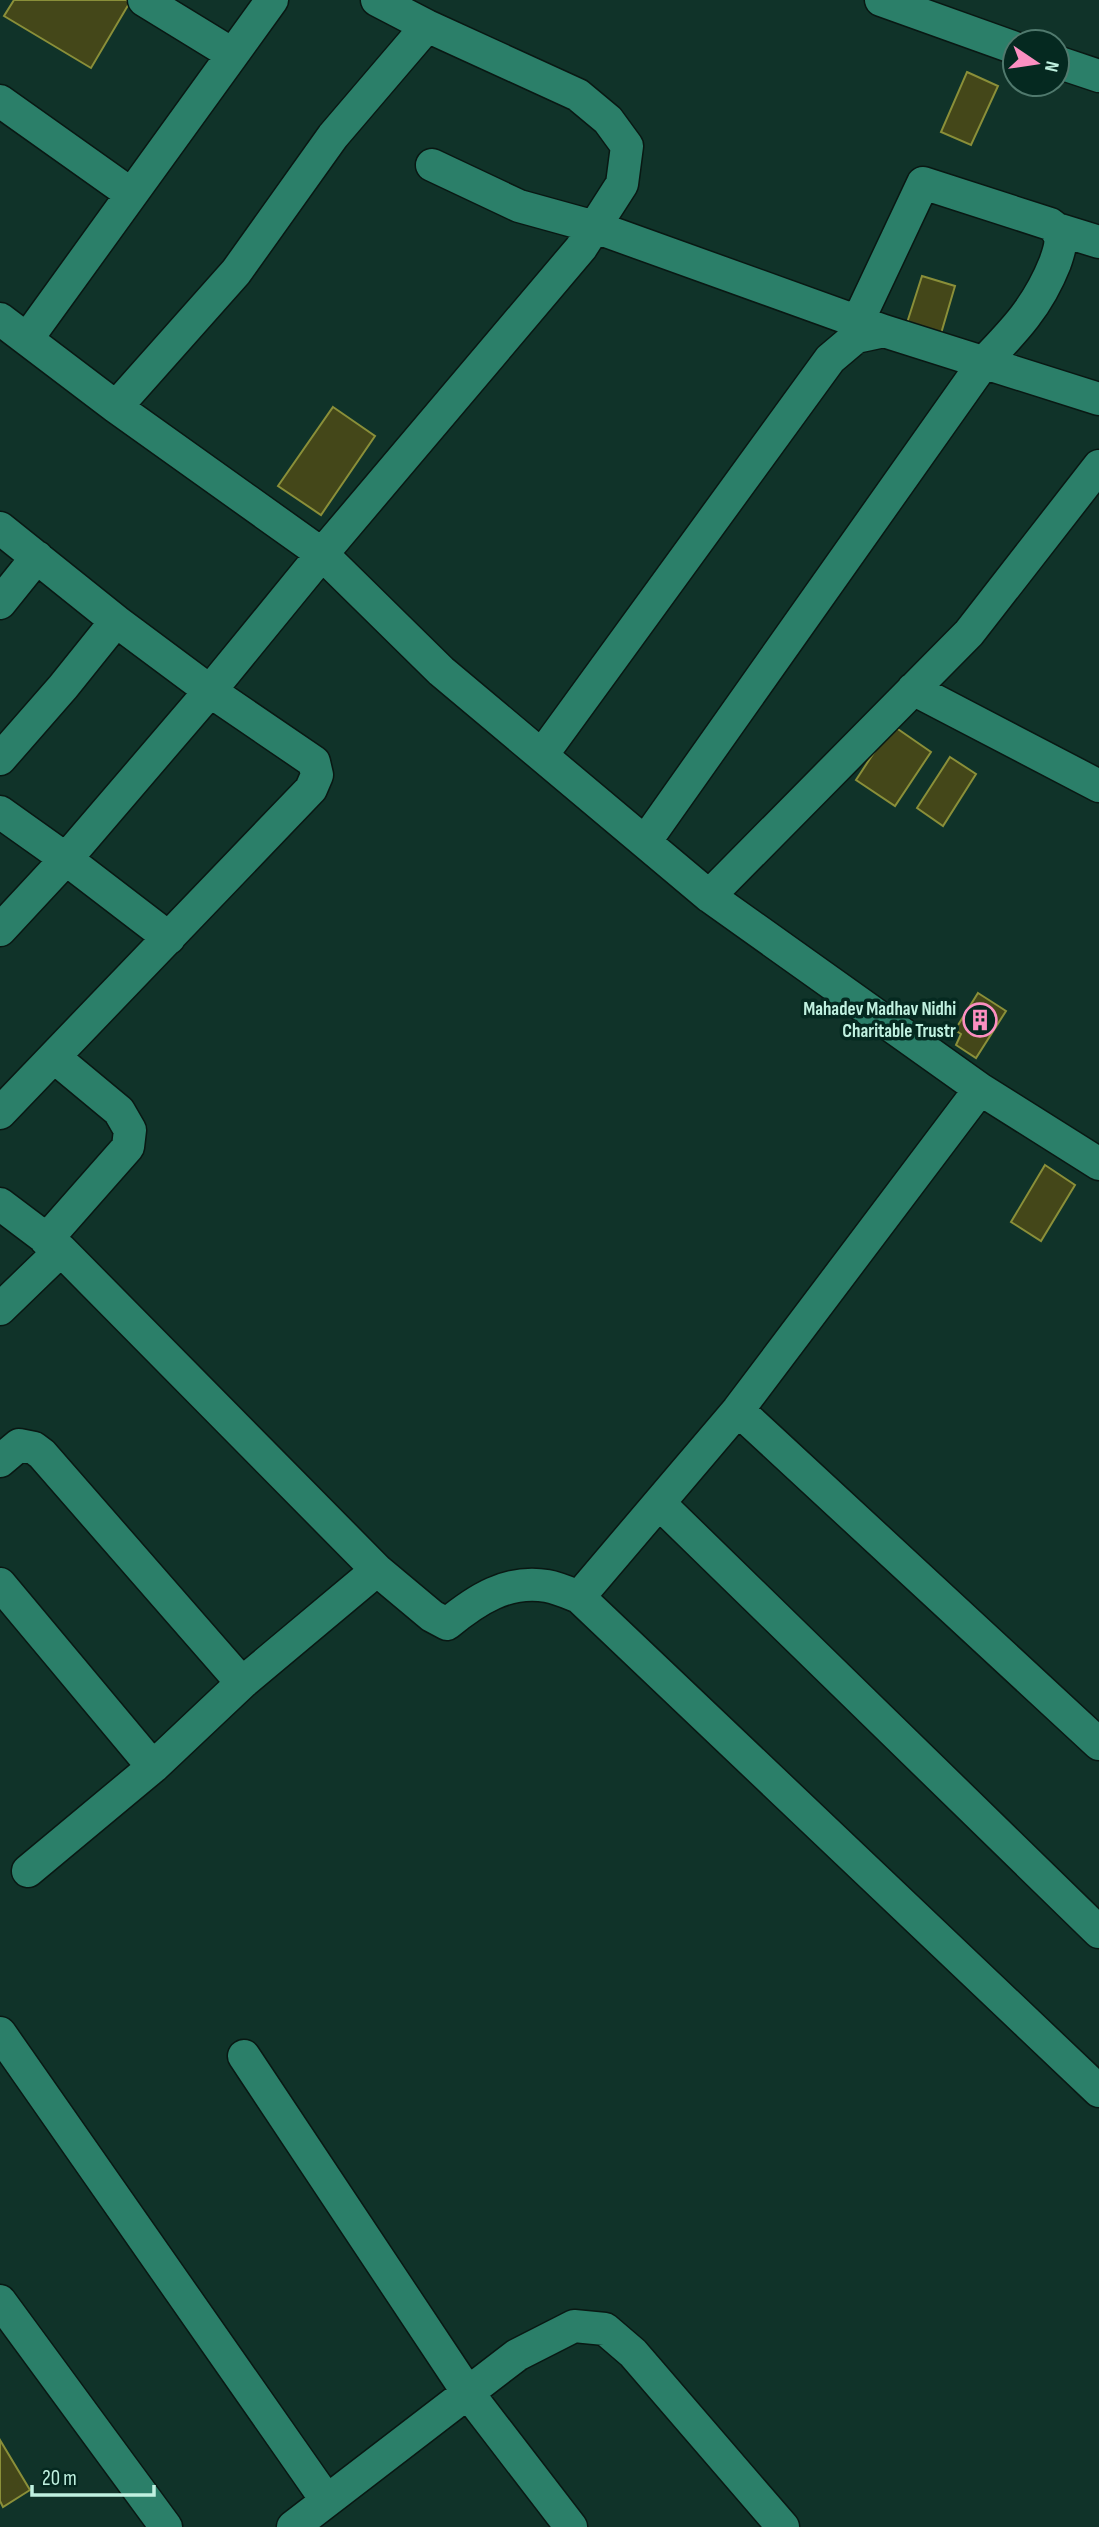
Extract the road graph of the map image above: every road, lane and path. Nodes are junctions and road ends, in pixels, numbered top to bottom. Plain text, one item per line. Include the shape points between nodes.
1 (144, 0) edge
2 (272, 0) edge
3 (377, 0) edge
4 (881, 0) edge
5 (427, 26) junction
6 (1001, 43) edge
7 (232, 54) junction
8 (1071, 67) edge
9 (1099, 76) edge
10 (0, 101) edge
11 (432, 165) dead end
12 (131, 194) junction
13 (595, 228) junction
14 (1057, 229) junction
15 (1099, 242) edge
16 (0, 319) edge
17 (871, 326) junction
18 (27, 339) junction
19 (984, 362) junction
20 (1099, 399) edge
21 (116, 407) junction
22 (1099, 466) edge
23 (0, 528) edge
24 (322, 554) junction
25 (37, 557) junction
26 (0, 604) edge
27 (116, 621) junction
28 (913, 690) junction
29 (210, 691) junction
30 (542, 755) junction
31 (0, 759) edge
32 (1099, 786) edge
33 (0, 812) edge
34 (645, 842) junction
35 (66, 859) junction
36 (709, 896) junction
37 (0, 930) edge
38 (169, 938) junction
39 (54, 1057) junction
40 (980, 1089) junction
41 (0, 1113) edge
42 (1099, 1164) edge
43 (0, 1204) edge
44 (54, 1245) junction
45 (0, 1309) edge
46 (738, 1410) junction
47 (0, 1461) edge
48 (659, 1503) junction
49 (377, 1570) junction
50 (0, 1584) edge
51 (579, 1597) junction
52 (242, 1683) junction
53 (1099, 1744) edge
54 (153, 1767) junction
55 (28, 1871) dead end
56 (1099, 1932) edge
57 (0, 2033) edge
58 (244, 2056) dead end
59 (1099, 2091) edge
60 (0, 2301) edge
61 (468, 2393) junction
62 (327, 2501) junction
63 (166, 2527) edge
64 (293, 2527) edge
65 (570, 2527) edge
66 (783, 2527) edge

1 - 7 street
2 - 7 street
3 - 5 street
4 - 6 street
5 - 13 street via 578,95 607,120 627,146 622,184
5 - 21 street via 333,136 236,272
7 - 12 street
8 - 9 street
10 - 12 street
11 - 13 street via 519,206
12 - 18 street
13 - 17 street
13 - 24 street
14 - 15 street
14 - 17 street via 923,183
14 - 19 street via 1061,247 1036,304
16 - 18 street
17 - 19 street
17 - 30 street via 830,359
18 - 21 street
19 - 20 street
19 - 34 street
21 - 24 street
22 - 28 street via 970,633
23 - 25 street
24 - 29 street
24 - 30 street via 441,671
25 - 26 street
25 - 27 street
27 - 29 street
27 - 31 street
28 - 32 street
28 - 36 street
29 - 35 street
29 - 38 street via 314,762 317,775 312,789
30 - 34 street
33 - 35 street
34 - 36 street
35 - 37 street
35 - 38 street
36 - 40 street
38 - 39 street
39 - 41 street
39 - 44 street via 120,1111 130,1130 128,1147
40 - 42 street
40 - 46 street
43 - 44 street
44 - 45 street
44 - 49 street
46 - 48 street
46 - 53 street
47 - 52 street via 19,1445 42,1454
48 - 51 street
48 - 56 street
49 - 51 street via 447,1624 471,1604 516,1584 548,1586
49 - 52 street
50 - 54 street
51 - 59 street
52 - 54 street
54 - 55 street
57 - 62 street
58 - 61 street
60 - 63 street
61 - 62 street
61 - 65 street
61 - 66 street via 517,2355 574,2326 605,2329 633,2353
62 - 64 street

